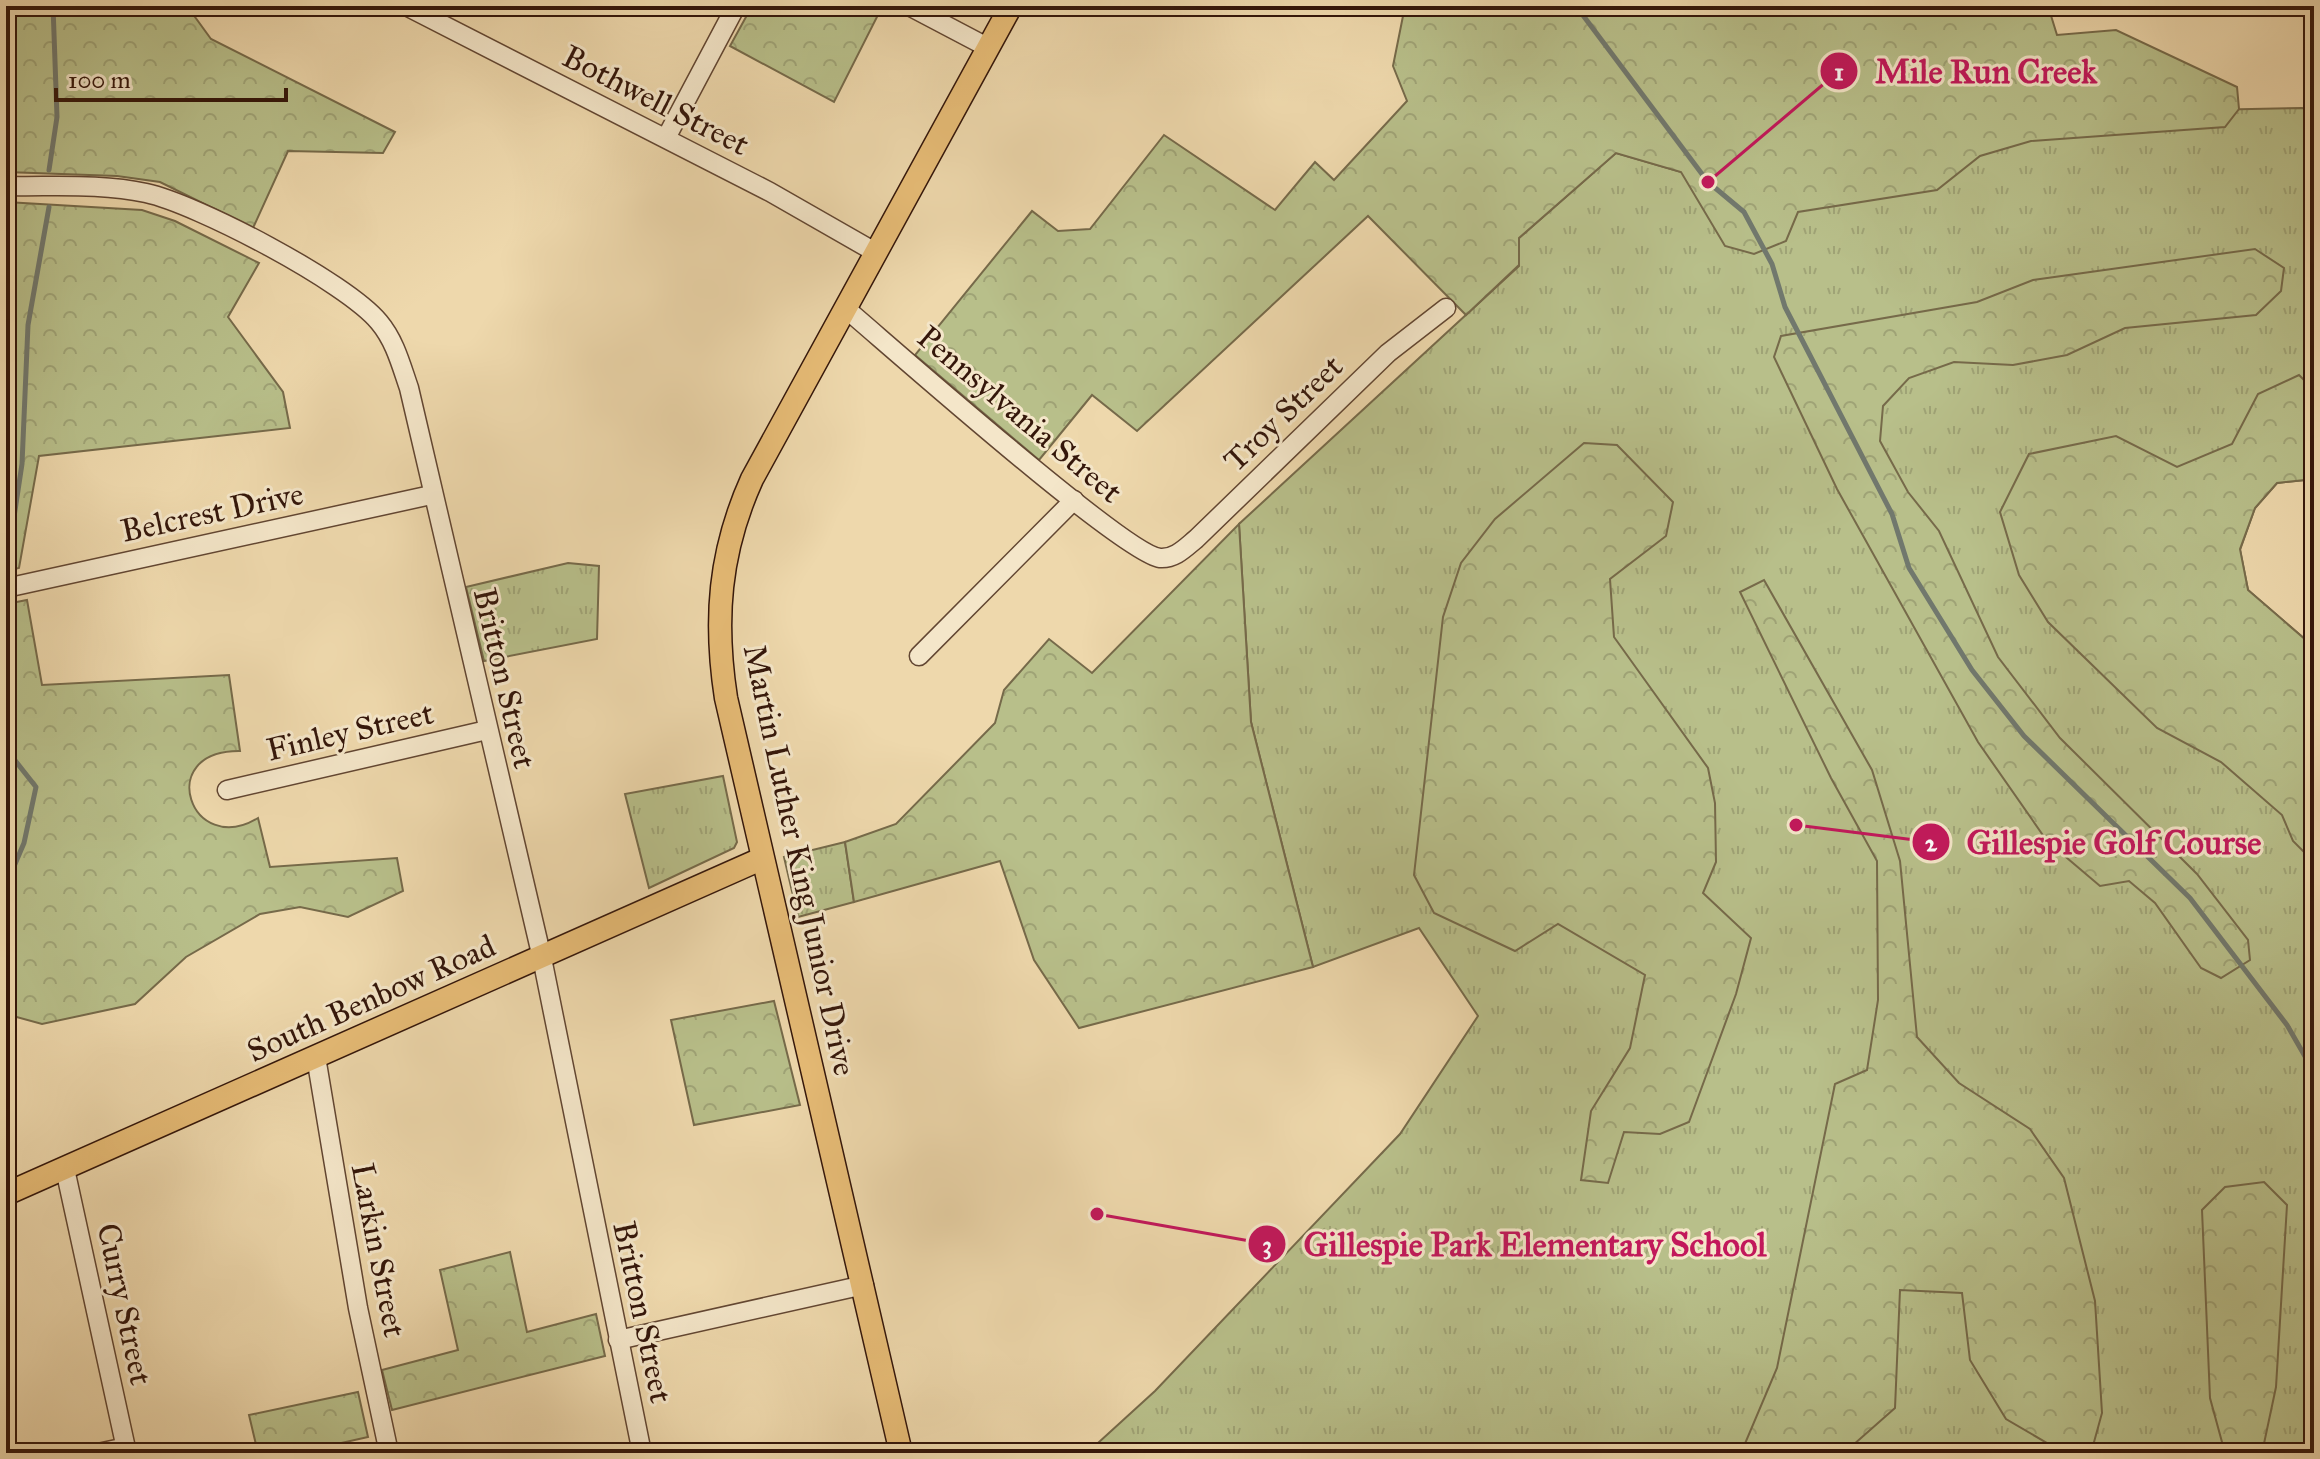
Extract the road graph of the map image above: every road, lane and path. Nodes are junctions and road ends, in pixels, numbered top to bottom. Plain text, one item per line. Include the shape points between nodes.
1 (406, 6) edge
2 (736, 6) edge
3 (909, 6) edge
4 (1011, 6) edge
5 (987, 47) junction
6 (666, 138) junction
7 (6, 186) edge
8 (875, 252) junction
9 (845, 308) junction
10 (1446, 308) dead end
11 (431, 495) junction
12 (1074, 500) junction
13 (1161, 558) joint
14 (6, 588) edge
15 (919, 656) dead end
16 (487, 730) junction
17 (227, 790) dead end
18 (761, 859) junction
19 (542, 958) junction
20 (316, 1057) junction
21 (65, 1169) junction
22 (6, 1194) edge
23 (864, 1285) junction
24 (618, 1340) junction
25 (126, 1450) edge
26 (98, 1453) edge
27 (389, 1453) edge
28 (642, 1453) edge
29 (901, 1453) edge

1 - 6 street, Bothwell Street
2 - 6 street
3 - 5 street
4 - 5 main road, Martin Luther King Junior Drive
5 - 8 main road, Martin Luther King Junior Drive
6 - 8 street, Bothwell Street
7 - 11 street, Britton Street via 149,193 317,273 356,299 380,323 396,350
8 - 9 main road, Martin Luther King Junior Drive
9 - 12 street, Pennsylvania Street
9 - 18 main road, Martin Luther King Junior Drive via 752,479 728,540 720,581 721,662
10 - 13 street, Troy Street via 1388,353 1196,539 1177,555
11 - 14 street, Belcrest Drive
11 - 16 street, Britton Street
12 - 13 street, Pennsylvania Street via 1141,552
12 - 15 street
16 - 17 street, Finley Street
16 - 19 street, Britton Street
18 - 19 main road, South Benbow Road
18 - 23 main road, Martin Luther King Junior Drive
19 - 20 main road, South Benbow Road
19 - 24 street, Britton Street
20 - 21 main road, South Benbow Road
20 - 27 street, Larkin Street via 358,1308
21 - 22 main road, South Benbow Road
21 - 25 street, Curry Street
23 - 24 street
23 - 29 main road, Martin Luther King Junior Drive
24 - 28 street, Britton Street
25 - 26 street

